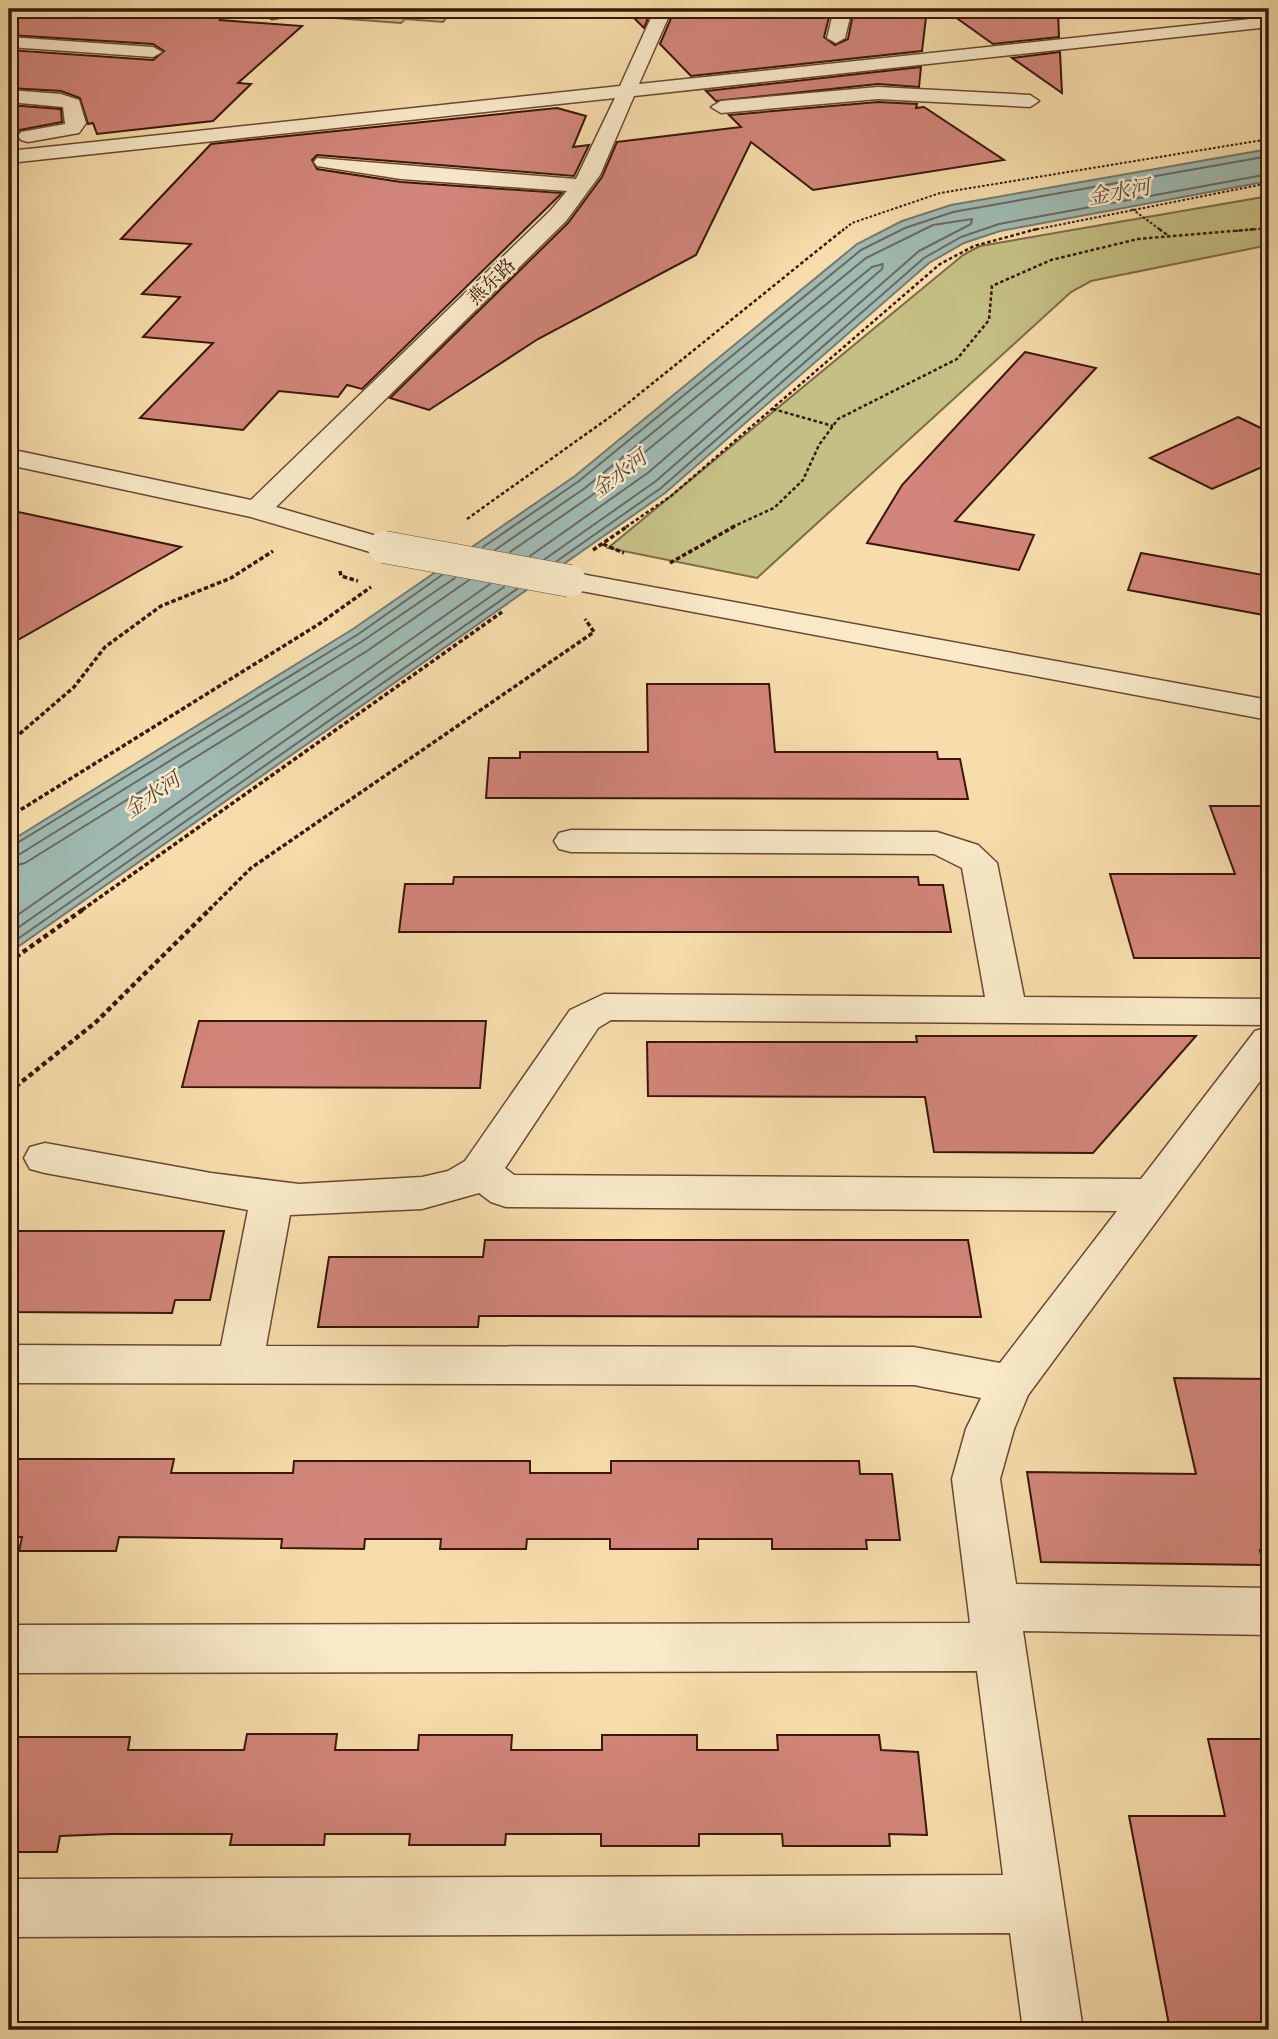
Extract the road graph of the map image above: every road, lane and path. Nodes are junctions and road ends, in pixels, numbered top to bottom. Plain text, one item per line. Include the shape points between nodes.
1 (663, 9) edge
2 (843, 9) edge
3 (1269, 22) edge
4 (836, 38) dead end
5 (9, 42) edge
6 (153, 52) dead end
7 (9, 96) edge
8 (622, 100) junction
9 (1030, 102) dead end
10 (698, 109) dead end
11 (644, 111) dead end
12 (9, 138) edge
13 (1269, 139) edge
14 (9, 157) edge
15 (324, 162) dead end
16 (1269, 183) edge
17 (582, 186) junction
18 (1132, 209) junction
19 (1269, 228) edge
20 (1169, 237) junction
21 (772, 408) junction
22 (833, 426) junction
23 (9, 457) edge
24 (257, 510) junction
25 (457, 526) dead end
26 (275, 549) dead end
27 (591, 551) dead end
28 (660, 569) dead end
29 (373, 586) dead end
30 (574, 595) junction
31 (512, 605) dead end
32 (1269, 710) edge
33 (9, 743) edge
34 (9, 817) edge
35 (571, 841) dead end
36 (9, 962) edge
37 (1007, 1010) junction
38 (1269, 1012) edge
39 (1269, 1041) edge
40 (9, 1092) edge
41 (45, 1158) dead end
42 (480, 1172) junction
43 (1153, 1195) junction
44 (272, 1196) junction
45 (9, 1364) edge
46 (240, 1365) junction
47 (1010, 1384) junction
48 (1269, 1611) edge
49 (996, 1627) junction
50 (9, 1648) edge
51 (1035, 1904) junction
52 (9, 1908) edge
53 (1053, 2030) edge

1 - 8 street, 燕东路
2 - 4 street
3 - 8 street
5 - 6 street
7 - 12 street via 72,104 76,123 65,132
8 - 11 street
8 - 14 street
8 - 17 street, 燕东路
9 - 10 street via 878,93
13 - 25 path via 940,193 852,223 617,411
15 - 17 street via 401,173
16 - 18 path
17 - 24 street, 燕东路 via 558,216
18 - 20 path
18 - 21 path via 1007,235 940,264
19 - 20 path
20 - 22 path via 1138,239 1051,260 992,286 989,320 957,359 838,419
21 - 22 path
21 - 27 path via 671,496
22 - 28 path via 803,480 774,508
23 - 24 street
24 - 30 street, bridge
26 - 33 path via 231,578 161,606 105,647 46,715
29 - 34 path
30 - 32 street
30 - 40 path via 594,632 251,869 96,1022
31 - 36 path
35 - 37 street via 937,843 966,853 979,863
37 - 38 street
37 - 42 street via 604,1007 583,1019
39 - 43 street
41 - 44 street
42 - 43 street via 506,1191
42 - 44 street via 459,1185 422,1193 299,1200
43 - 47 street
44 - 46 street
45 - 46 street
46 - 47 street via 914,1366
47 - 49 street via 975,1479
48 - 49 street
49 - 50 street
49 - 51 street
51 - 52 street
51 - 53 street

